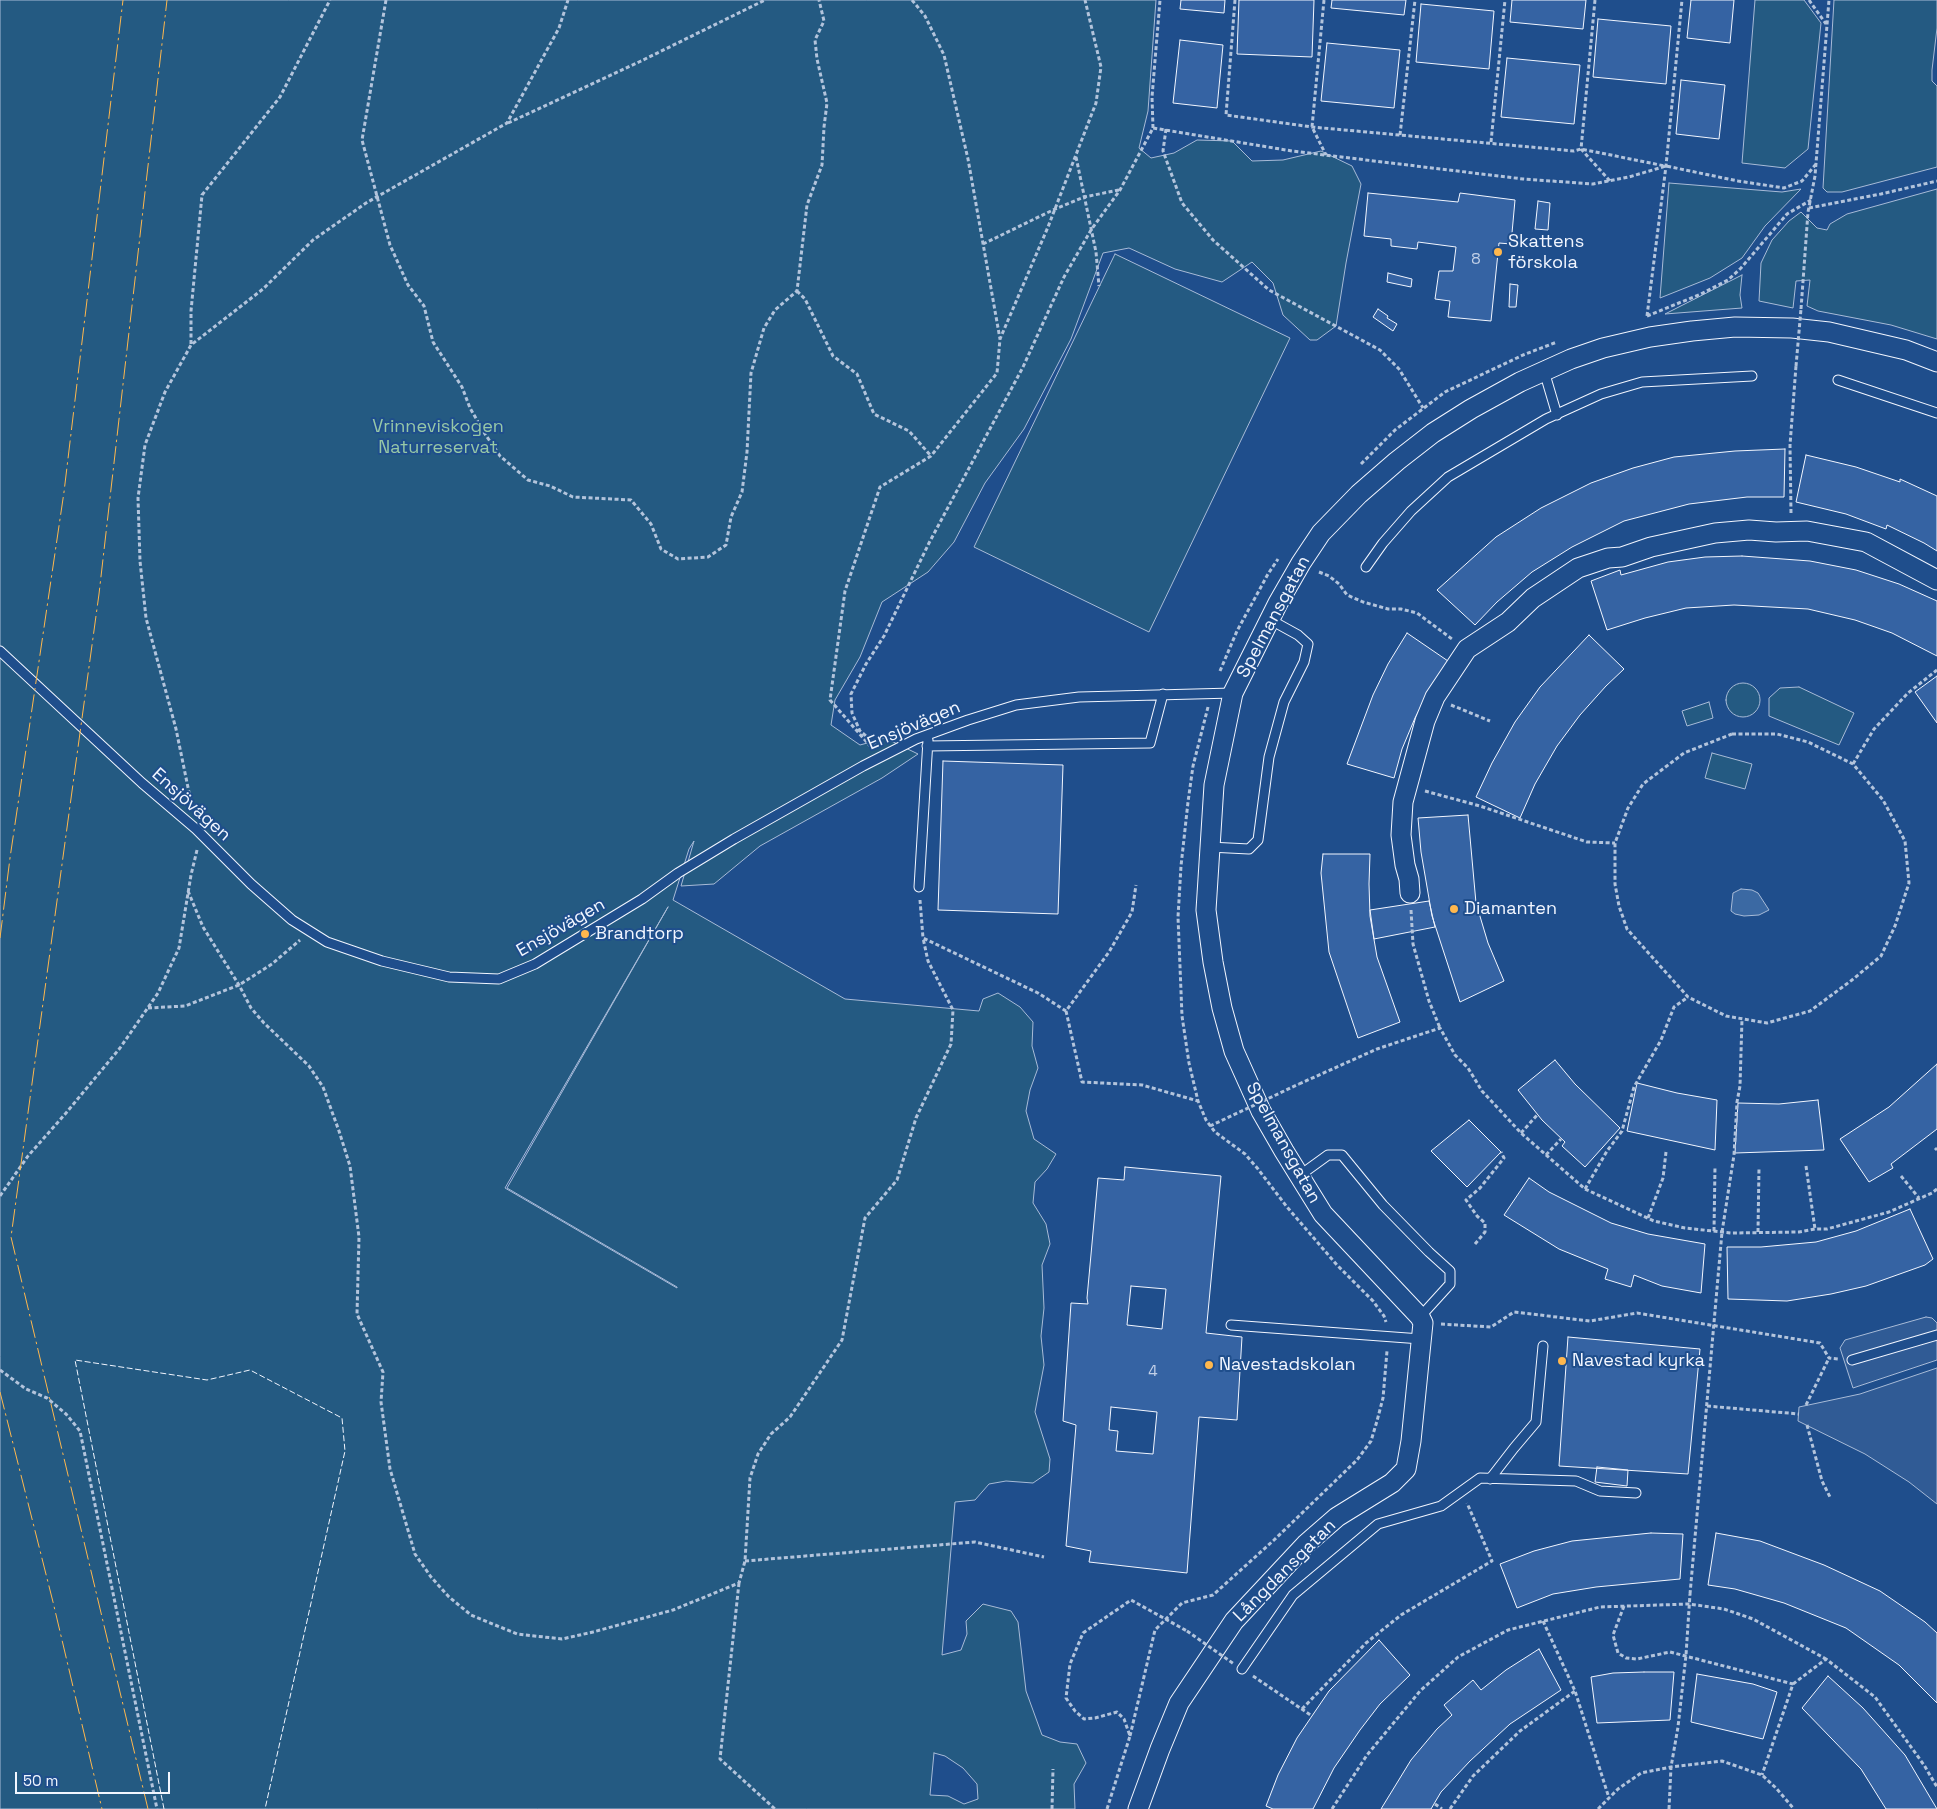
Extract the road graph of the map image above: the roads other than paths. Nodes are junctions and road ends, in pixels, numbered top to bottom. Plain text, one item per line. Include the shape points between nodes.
1 (1937, 362) edge
2 (1544, 371) junction
3 (1752, 376) dead end
4 (1838, 380) dead end
5 (1937, 413) edge
6 (1557, 415) junction
7 (1366, 567) dead end
8 (1937, 580) edge
9 (1269, 619) junction
10 (0, 651) edge
11 (1233, 693) junction
12 (1163, 694) junction
13 (928, 734) junction
14 (927, 746) junction
15 (1209, 847) junction
16 (919, 887) road end
17 (1410, 893) road end
18 (1299, 1176) junction
19 (1231, 1325) dead end
20 (1421, 1326) junction
21 (1937, 1335) edge
22 (1543, 1346) dead end
23 (1852, 1360) road end
24 (1490, 1478) junction
25 (1636, 1493) dead end
26 (1242, 1669) road end
27 (1138, 1809) edge

1 - 2 street, Spelmansgatan via 1906,350 1829,332 1735,327 1650,337 1579,356
2 - 6 lane
2 - 9 street, Spelmansgatan via 1433,433 1359,494 1321,533
3 - 6 lane via 1642,382 1601,394
4 - 5 lane
6 - 7 lane via 1448,477 1412,511
8 - 17 street via 1866,542 1807,531 1750,530 1715,534 1651,547 1578,568 1467,649 1435,697 1425,721 1403,802 1401,835
9 - 11 street, Spelmansgatan
9 - 15 lane via 1308,644 1304,662 1284,702 1270,757 1258,840 1249,850
10 - 13 lane, Ensjövägen via 292,920 327,942 382,961 449,977 499,979 535,964 734,838
11 - 12 lane, Ensjövägen
11 - 15 street, Spelmansgatan via 1214,784
12 - 13 lane, Ensjövägen via 1079,697 1016,705
12 - 14 lane via 1150,743
13 - 14 lane
14 - 16 lane
15 - 18 street, Spelmansgatan via 1206,910 1222,1008 1234,1050 1254,1096
18 - 20 street, Spelmansgatan via 1323,1214
18 - 20 lane via 1328,1155 1342,1155 1383,1205 1450,1271 1450,1284
19 - 20 lane via 1387,1337
20 - 27 street, Långdansgatan via 1406,1469 1392,1483 1337,1517 1306,1544 1234,1621 1179,1703
21 - 23 lane
22 - 24 lane via 1536,1422
24 - 25 lane via 1576,1481 1600,1491
24 - 26 lane via 1480,1478 1441,1506 1378,1524 1293,1595

